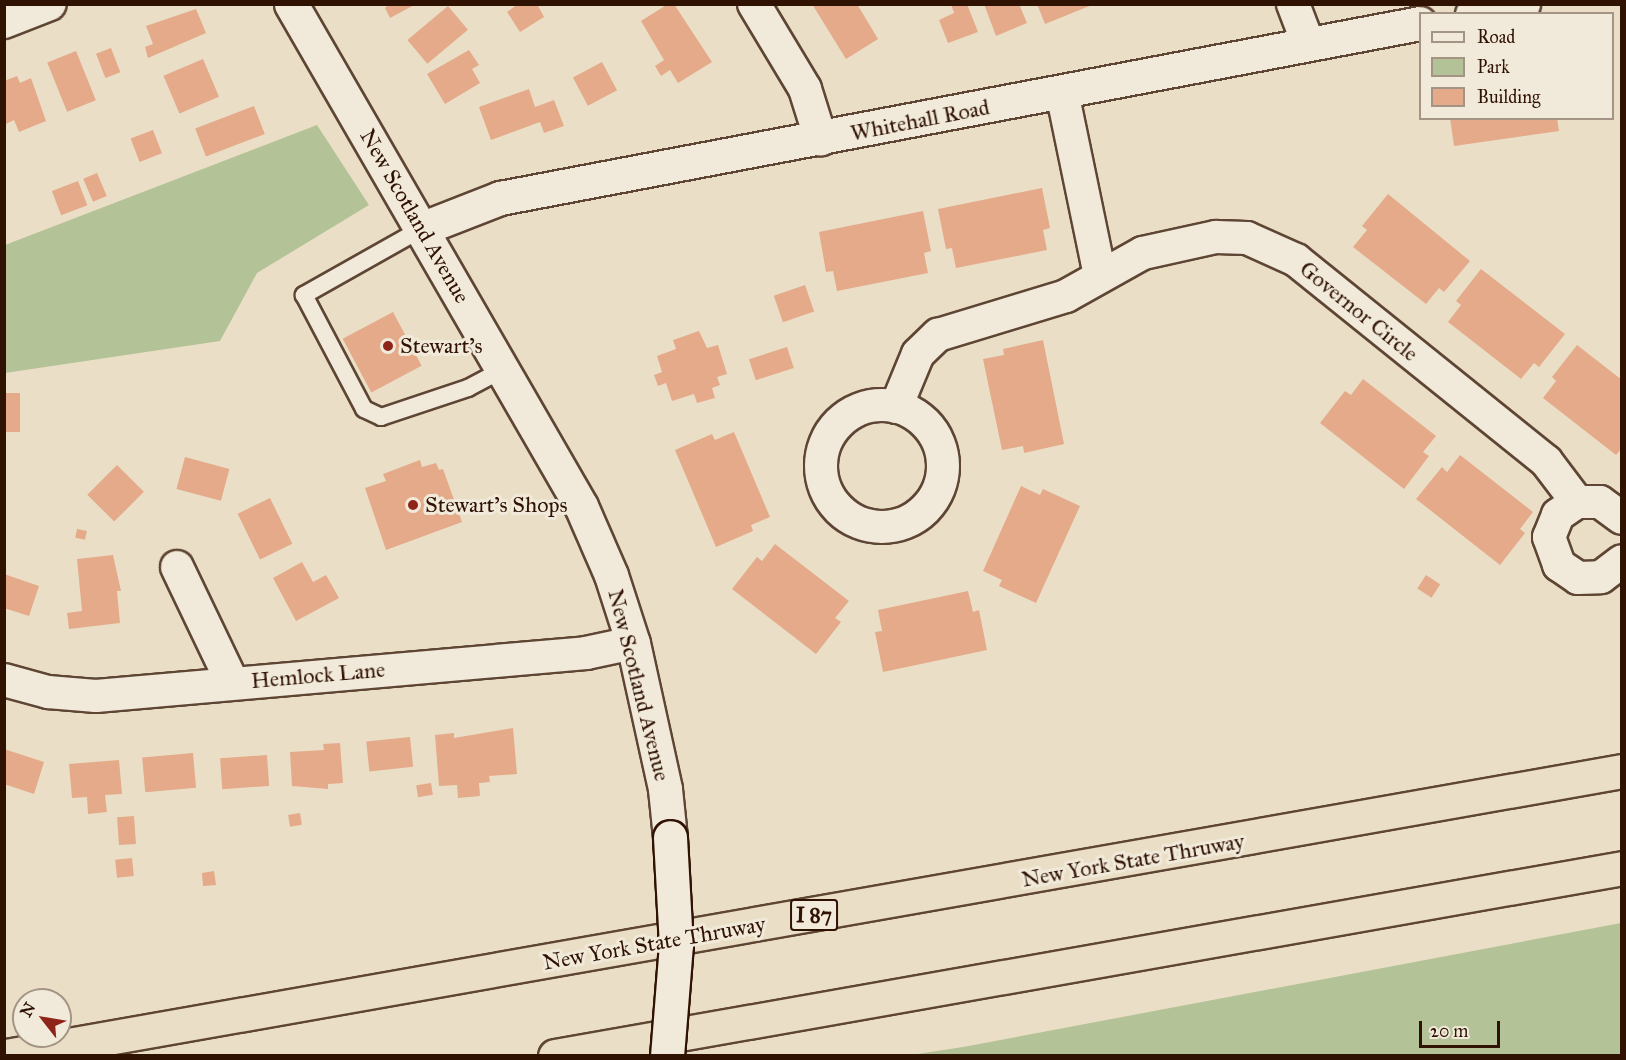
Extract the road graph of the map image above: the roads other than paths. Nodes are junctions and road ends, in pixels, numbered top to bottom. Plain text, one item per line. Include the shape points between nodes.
1 (50, 4) edge
2 (291, 4) edge
3 (754, 4) edge
4 (1293, 4) edge
5 (1523, 4) edge
6 (1482, 12) edge
7 (4, 22) edge
8 (1419, 23) edge
9 (1308, 43) junction
10 (1062, 92) junction
11 (821, 140) junction
12 (423, 228) junction
13 (1100, 276) junction
14 (503, 369) junction
15 (896, 407) dead end
16 (1577, 502) junction
17 (1622, 518) edge
18 (1622, 561) edge
19 (177, 567) dead end
20 (633, 643) junction
21 (4, 680) edge
22 (232, 682) junction
23 (1622, 771) edge
24 (1622, 868) edge
25 (6, 1056) edge
26 (555, 1056) edge
27 (667, 1056) edge

1 - 7 street
2 - 12 street, New Scotland Avenue
3 - 11 street via 812,105
4 - 9 street
5 - 6 street
8 - 9 street, Whitehall Road
9 - 10 street, Whitehall Road
10 - 11 street, Whitehall Road
10 - 13 street
11 - 12 street, Whitehall Road via 500,198
12 - 14 street, New Scotland Avenue
12 - 14 lane via 304,295 364,409 381,417 468,388
13 - 15 street, Governor Circle via 1053,301 933,338 918,354
13 - 16 street, Governor Circle via 1137,254 1216,237 1268,244 1296,260 1546,461
14 - 20 street, New Scotland Avenue via 581,506 611,575
16 - 17 street via 1600,502
16 - 18 street via 1558,515 1551,529 1551,552 1559,565 1578,578 1593,579 1608,574
19 - 22 street
20 - 22 street, Hemlock Lane via 586,652
20 - 27 street, New Scotland Avenue, bridge via 663,779 670,837 676,945
21 - 22 street, Hemlock Lane via 48,693 86,696
23 - 25 highway, New York State Thruway / I 87
24 - 26 highway

